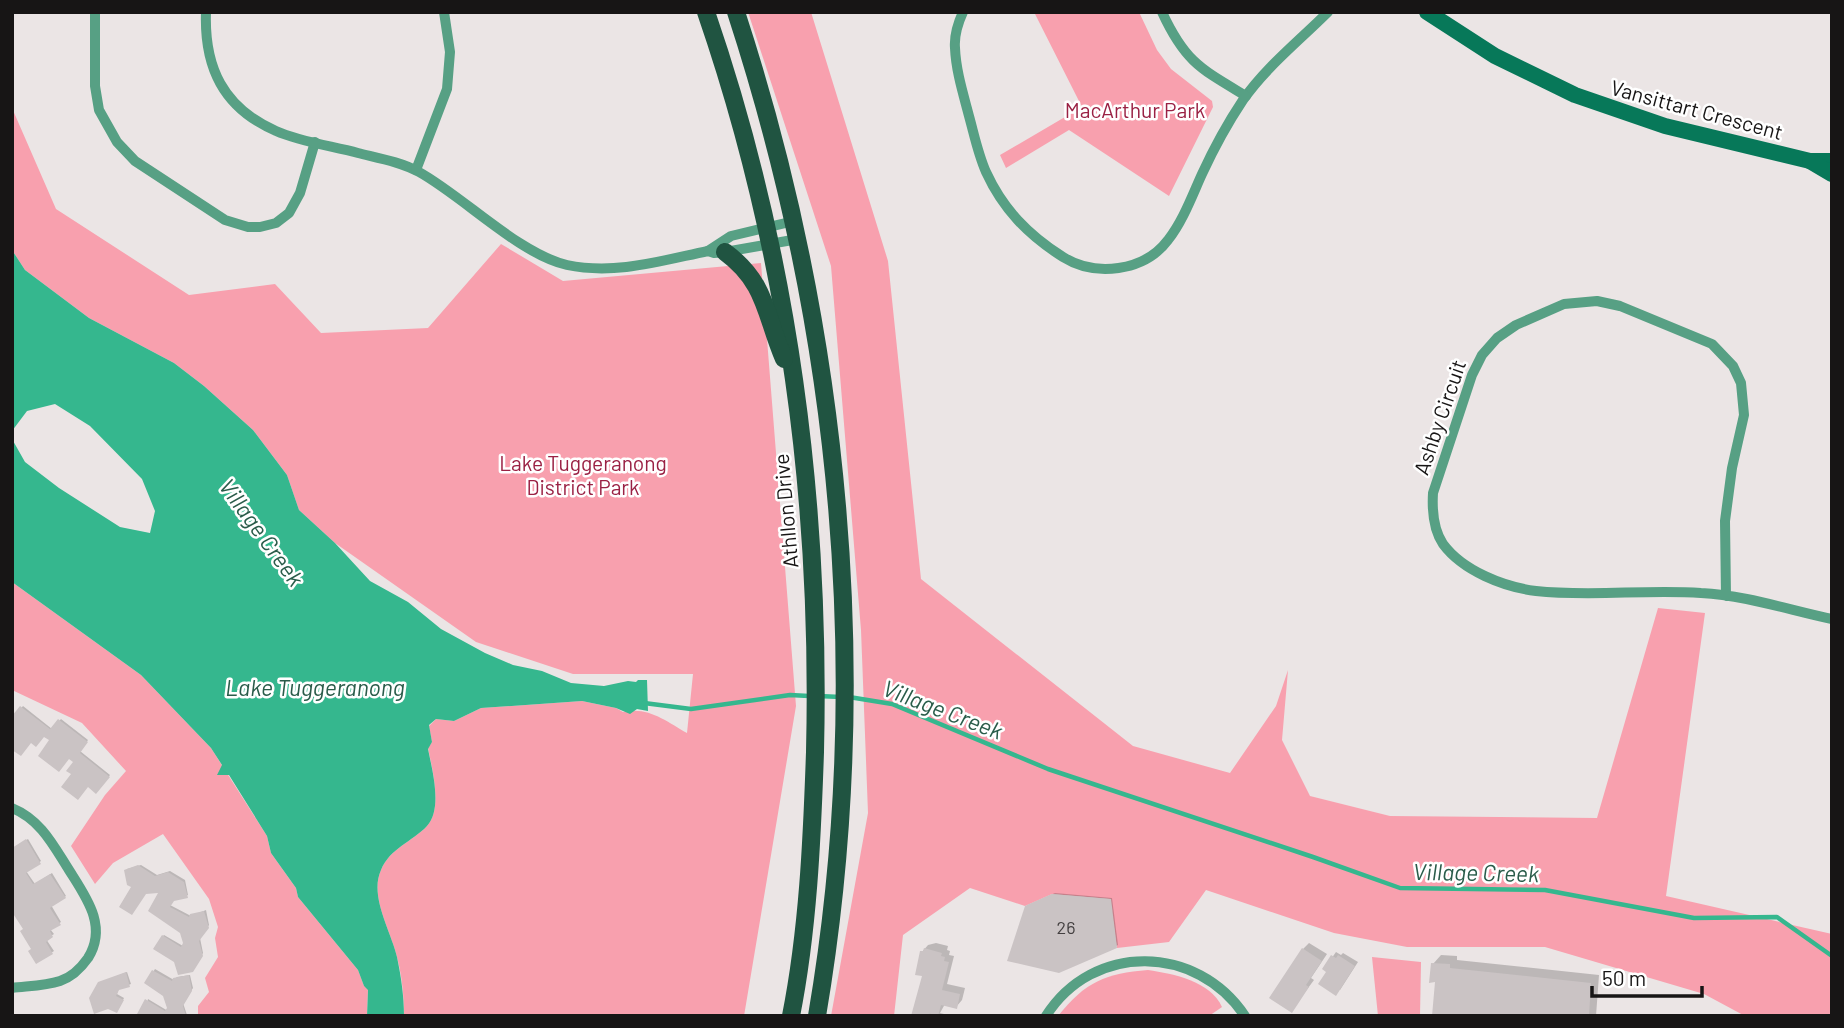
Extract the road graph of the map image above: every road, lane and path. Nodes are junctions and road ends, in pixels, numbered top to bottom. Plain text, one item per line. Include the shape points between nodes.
1 (95, 12) edge
2 (206, 12) edge
3 (444, 12) edge
4 (706, 12) edge
5 (736, 12) edge
6 (963, 12) edge
7 (1161, 12) edge
8 (1328, 12) edge
9 (1427, 12) edge
10 (1246, 96) junction
11 (315, 142) junction
12 (1810, 161) junction
13 (1832, 161) edge
14 (416, 170) junction
15 (1832, 174) edge
16 (796, 230) junction
17 (769, 236) junction
18 (716, 251) junction
19 (795, 385) junction
20 (1726, 596) junction
21 (1832, 619) edge
22 (12, 808) edge
23 (12, 988) edge
24 (791, 1016) edge
25 (817, 1016) edge
26 (1046, 1016) edge
27 (1245, 1016) edge

1 - 11 street via 94,86 99,110 117,142 135,161 225,220 260,227 289,214
2 - 11 street via 209,59 235,103 278,132
3 - 14 street via 450,52 447,89
4 - 17 main road, Athllon Drive
5 - 16 main road via 757,75
6 - 10 street via 955,46 957,69 993,188 1040,242 1071,262 1098,270 1130,266 1168,241 1222,132
7 - 10 street via 1186,55
8 - 10 street
9 - 12 street, Vansittart Crescent via 1495,56 1575,95 1665,126
11 - 14 street
12 - 13 street, Vansittart Crescent
12 - 15 street, Vansittart Crescent
14 - 18 street via 519,242 564,264 622,269
16 - 17 street
16 - 17 street
16 - 25 main road via 830,431 844,668 840,825
17 - 18 street
17 - 18 street via 731,236
17 - 19 main road, Athllon Drive
18 - 19 main road via 742,265 754,280
19 - 24 main road, Athllon Drive via 809,509 816,714 806,895
20 - 20 street, Ashby Circuit via 1535,591 1484,575 1460,561 1444,544 1433,519 1433,493 1472,375 1497,338 1564,304 1597,301 1678,328 1712,344 1727,358 1741,383 1744,415 1725,521
20 - 21 street, Ashby Circuit
22 - 23 street via 45,831 88,901 97,930 92,952 67,978
26 - 27 street via 1088,975 1137,961 1194,971 1224,992

